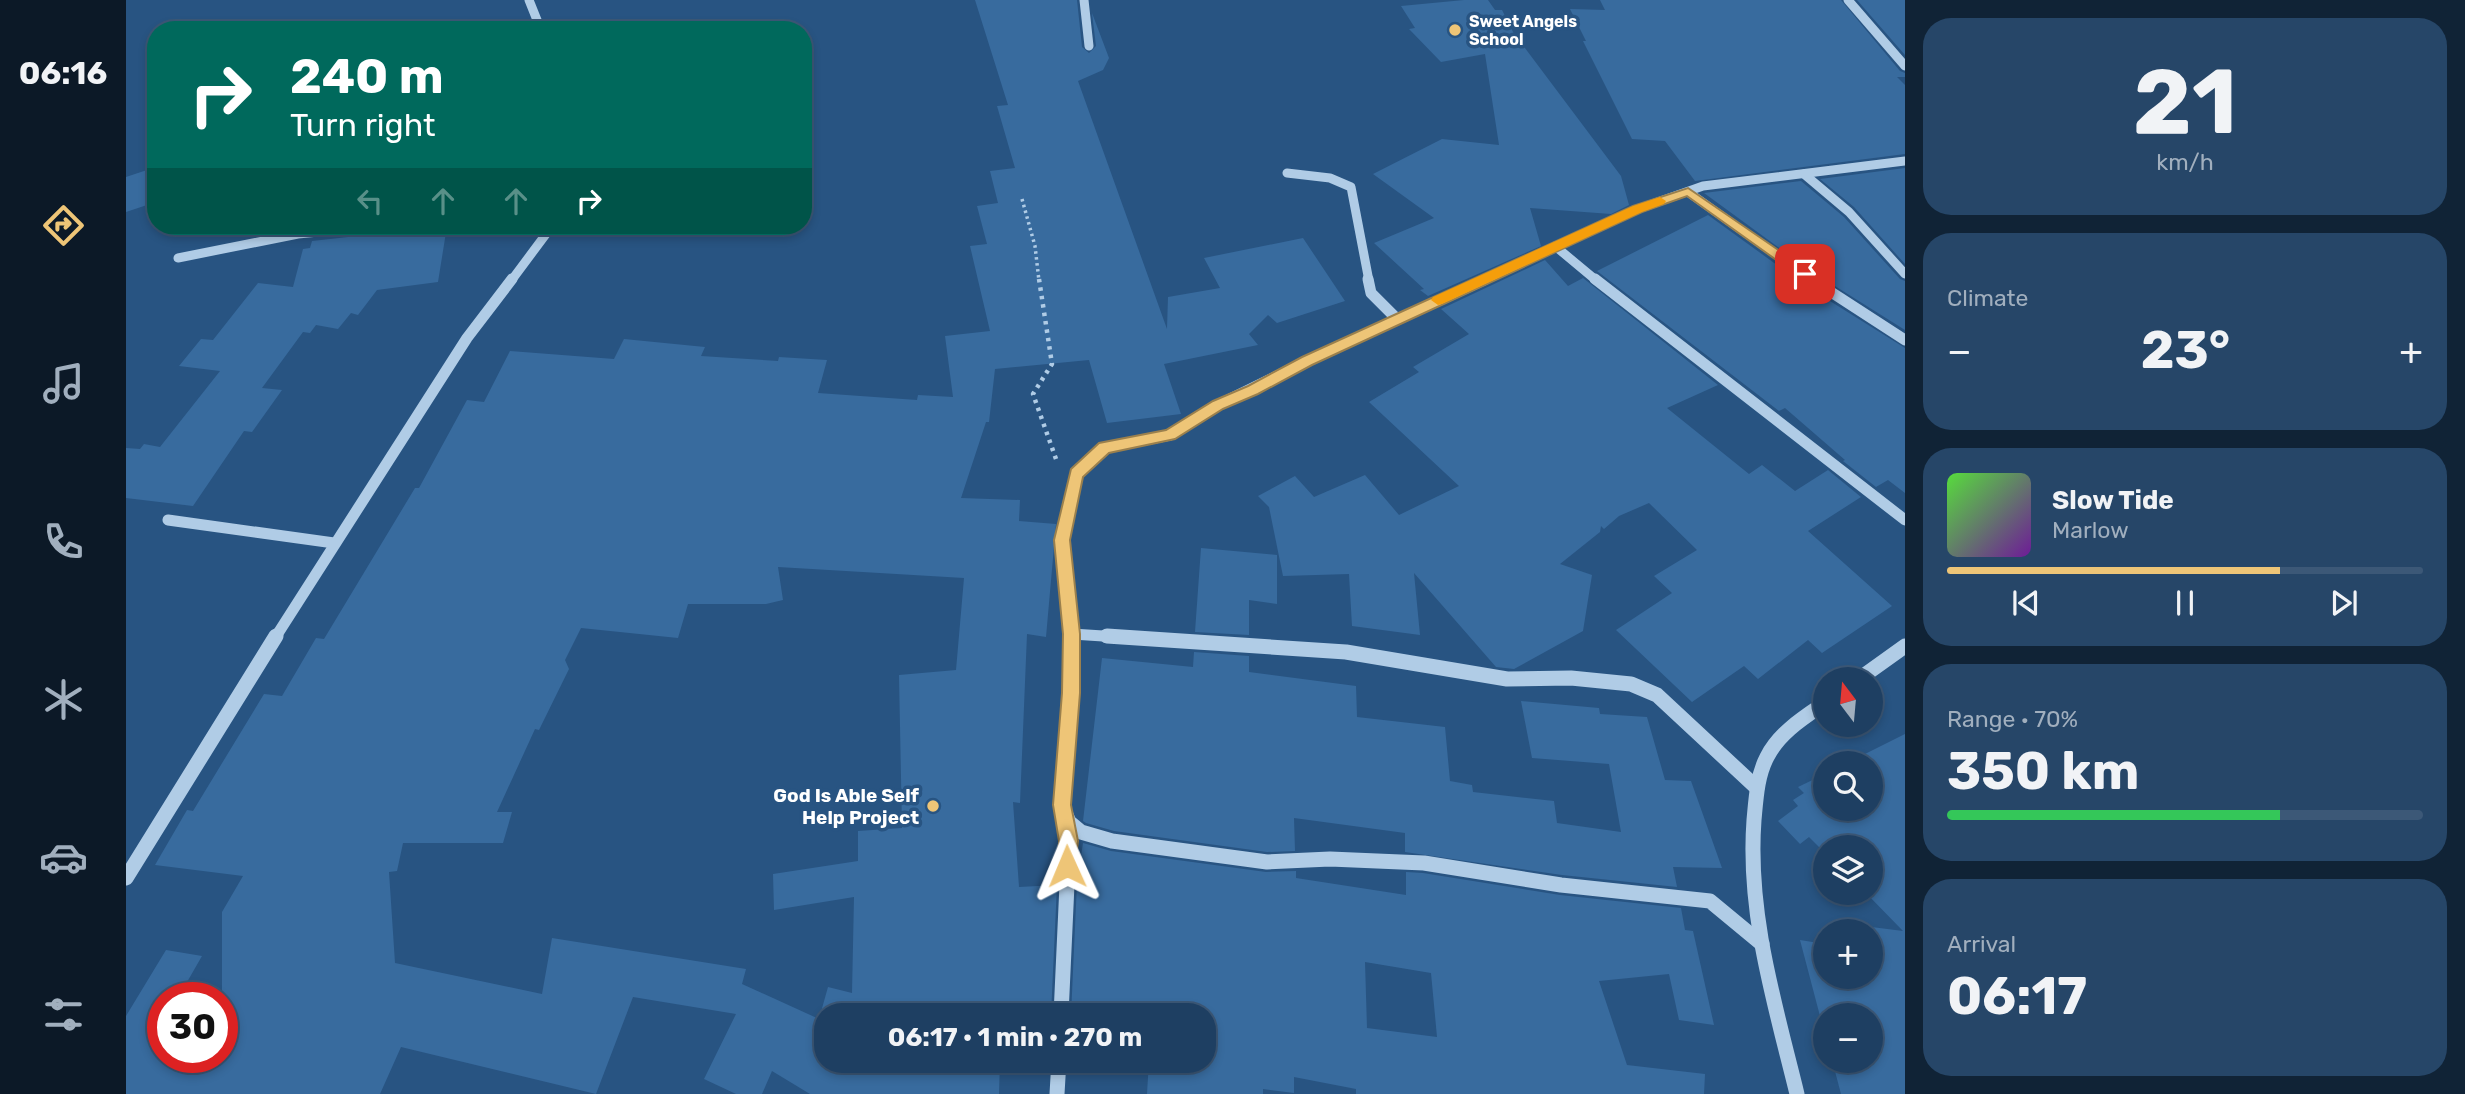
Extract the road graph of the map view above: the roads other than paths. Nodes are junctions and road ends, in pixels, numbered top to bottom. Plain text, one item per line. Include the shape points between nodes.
1 (529, 0) edge
2 (1084, 0) edge
3 (1848, 0) edge
4 (537, 21) edge
5 (1089, 46) dead end
6 (1905, 66) edge
7 (1905, 161) edge
8 (1287, 173) dead end
9 (1804, 174) junction
10 (1688, 192) junction
11 (293, 235) edge
12 (545, 235) edge
13 (1555, 246) junction
14 (178, 258) dead end
15 (1905, 274) edge
16 (1397, 319) junction
17 (1905, 340) edge
18 (168, 520) dead end
19 (1905, 520) edge
20 (334, 543) junction
21 (1072, 634) junction
22 (1905, 646) edge
23 (1876, 667) edge
24 (1813, 712) edge
25 (1758, 788) junction
26 (1062, 805) junction
27 (126, 878) edge
28 (1762, 944) junction
29 (1062, 1003) edge
30 (1058, 1073) edge
31 (1057, 1094) edge
32 (1797, 1094) edge

1 - 4 street
2 - 5 street
3 - 6 street
7 - 9 street
8 - 16 street via 1330,178 1351,187 1371,293
9 - 10 street via 1703,186
9 - 15 street via 1849,212
10 - 13 street
10 - 17 street
11 - 14 street
12 - 20 street via 467,338
13 - 16 street
13 - 19 street
16 - 21 street via 1218,405 1170,435 1104,448 1076,474 1062,540
18 - 20 street
20 - 27 street
21 - 25 street via 1346,652 1507,679 1571,678 1631,684 1657,695
21 - 26 street
22 - 23 street
24 - 25 street via 1790,729 1767,757
25 - 28 street via 1751,882
26 - 28 street via 1069,822 1081,832 1112,841 1268,862 1424,863 1561,885 1710,901
26 - 29 street via 1069,841
28 - 32 street
30 - 31 street

